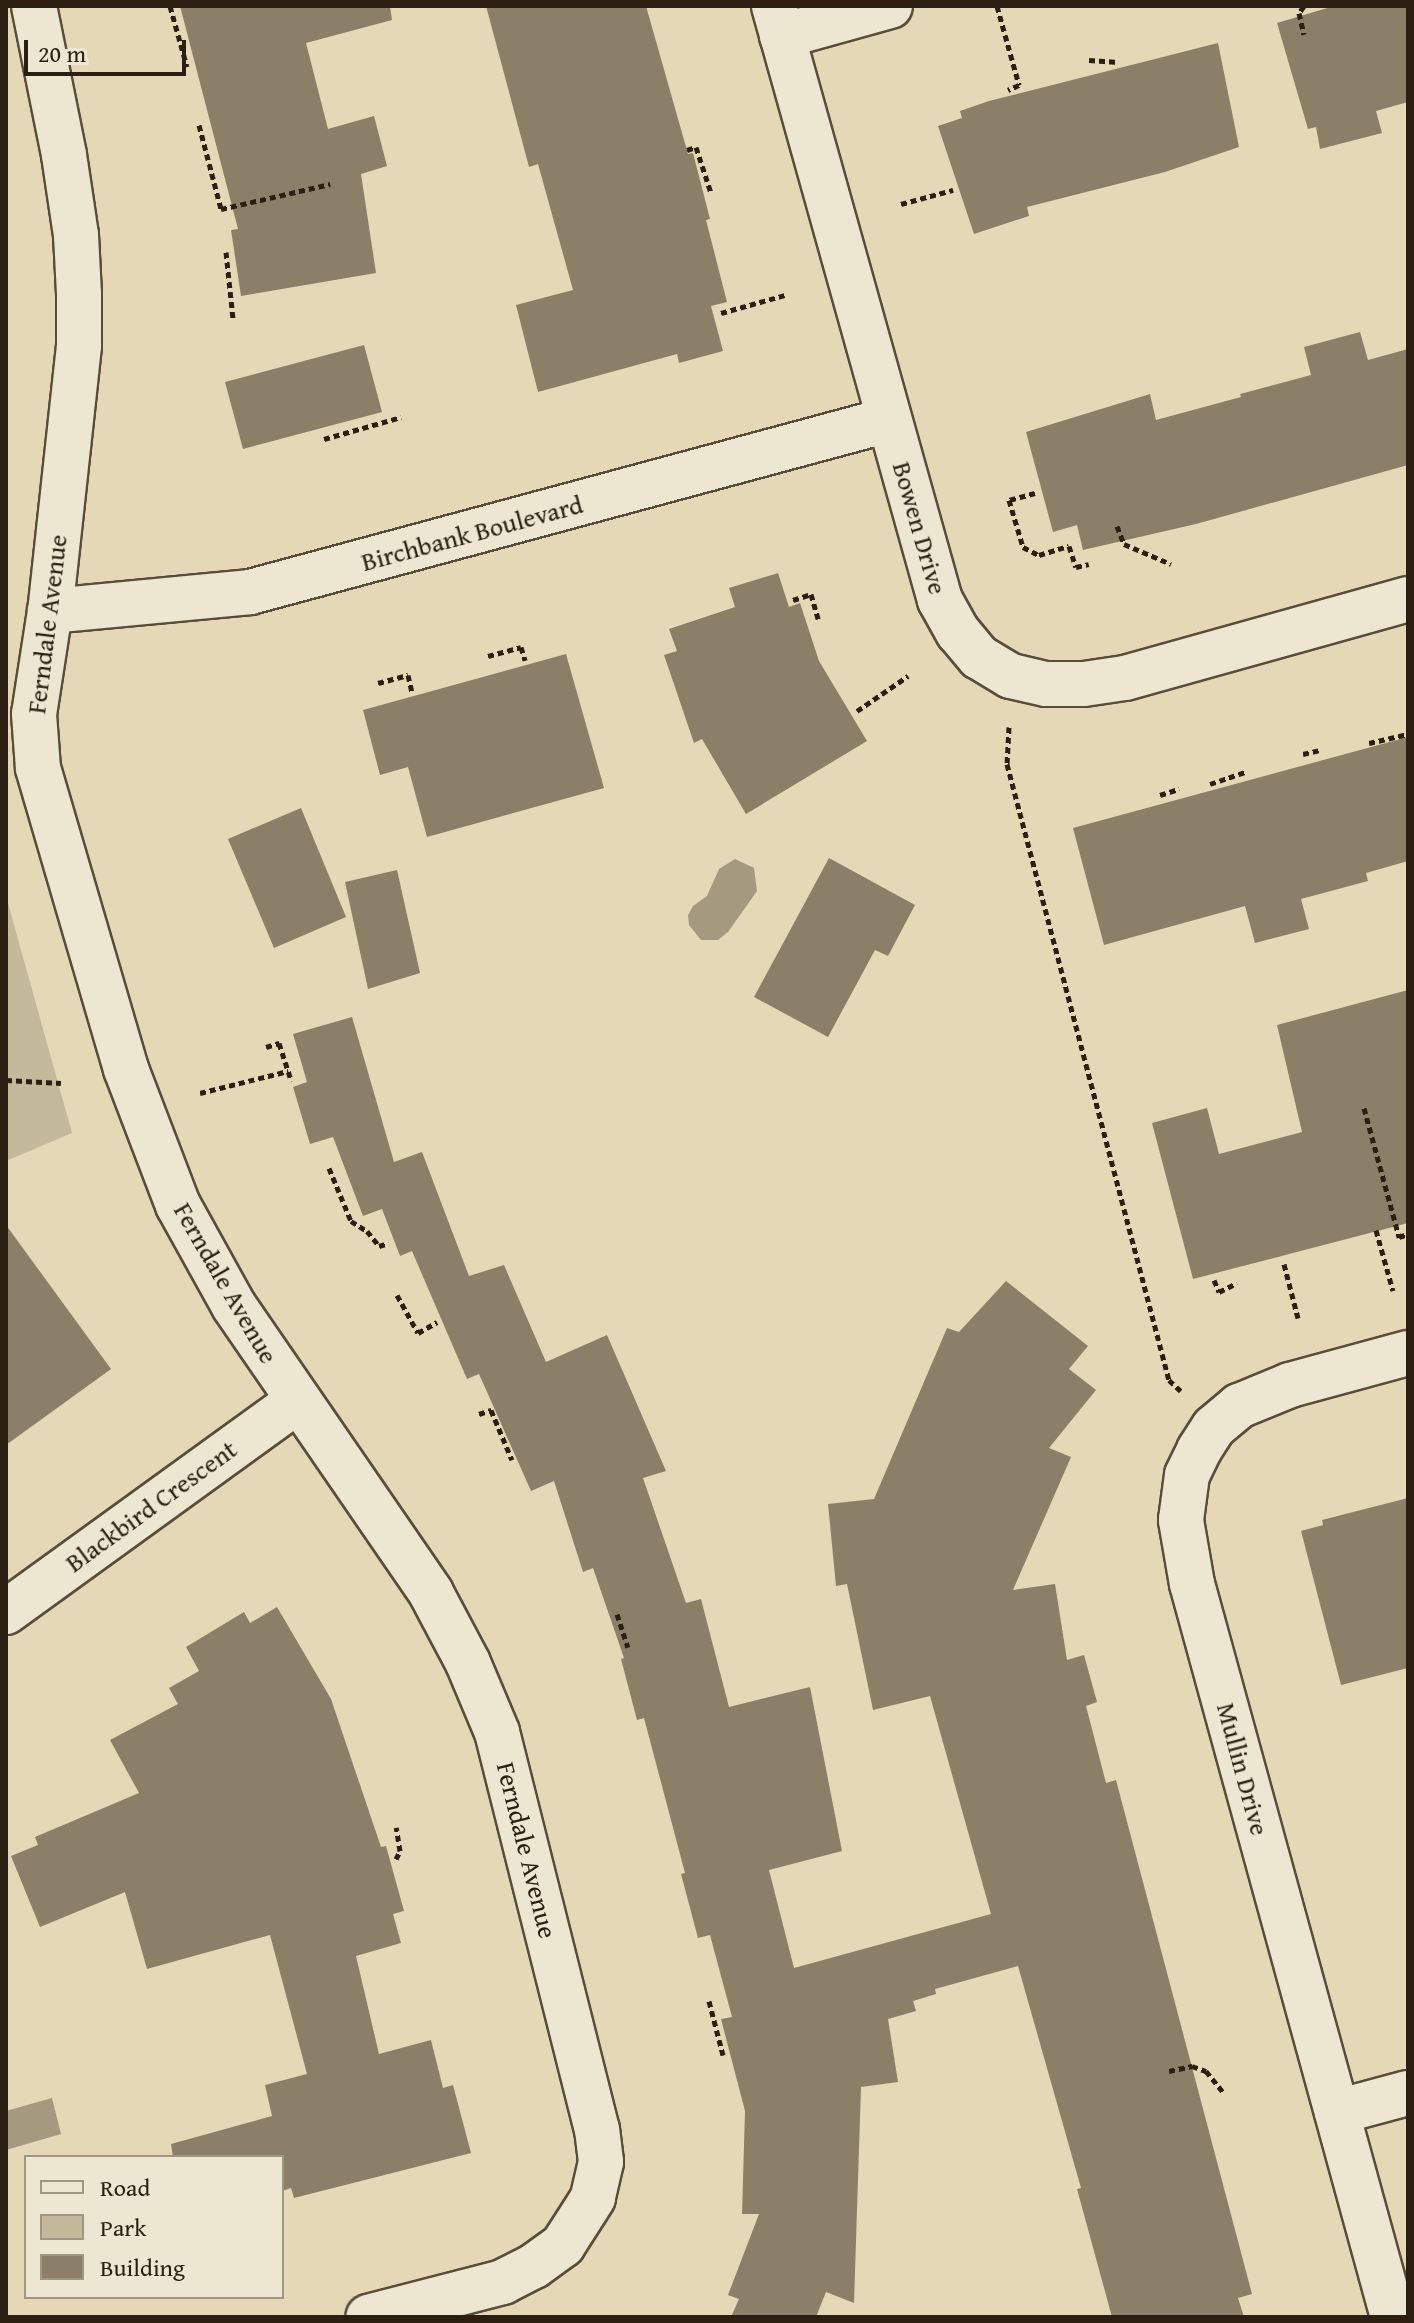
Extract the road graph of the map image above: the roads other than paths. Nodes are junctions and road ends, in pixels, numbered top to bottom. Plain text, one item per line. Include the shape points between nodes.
1 (34, 6) edge
2 (890, 6) edge
3 (778, 21) edge
4 (888, 420) junction
5 (1408, 599) edge
6 (50, 611) junction
7 (1408, 1353) edge
8 (297, 1401) junction
9 (6, 1612) edge
10 (1408, 2093) edge
11 (1337, 2112) junction
12 (368, 2317) edge
13 (1393, 2317) edge

1 - 6 street, Ferndale Avenue via 64,155 79,294 79,346
2 - 3 street
3 - 4 street, Bowen Drive
4 - 5 street, Bowen Drive via 940,600 979,657 1011,676 1046,684 1125,678
4 - 6 street, Birchbank Boulevard via 250,592
6 - 8 street, Ferndale Avenue via 34,714 38,768 126,1069 198,1244
7 - 11 street, Mullin Drive via 1290,1385 1239,1406 1214,1427 1187,1475 1181,1520 1186,1555
8 - 9 street, Blackbird Crescent
8 - 12 street, Ferndale Avenue via 431,1593 497,1732 601,2162 593,2198 580,2222 563,2245 534,2266 503,2282
10 - 11 street
11 - 13 street, Mullin Drive

